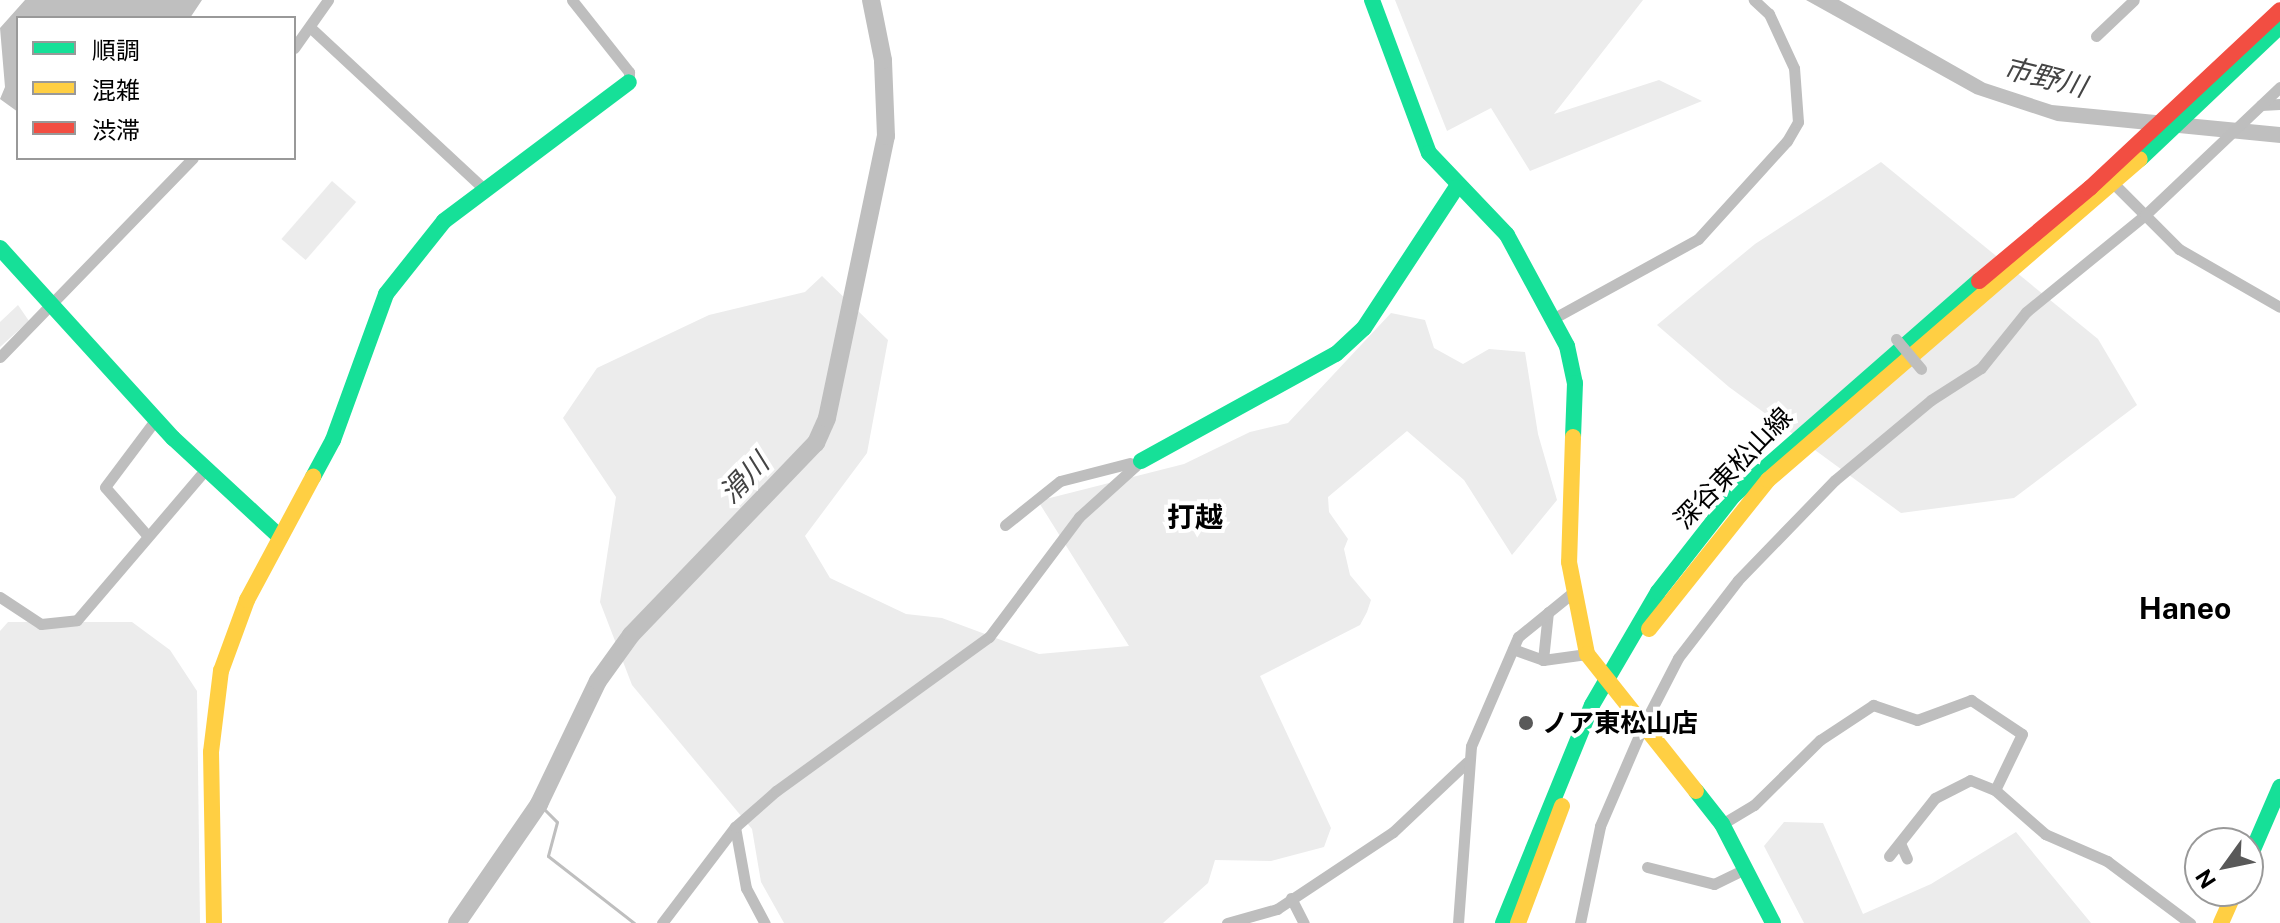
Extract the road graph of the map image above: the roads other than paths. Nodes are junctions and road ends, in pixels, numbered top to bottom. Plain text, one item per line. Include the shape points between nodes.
1 (328, 0) edge
2 (572, 0) edge
3 (1372, 0) edge
4 (1754, 0) edge
5 (2134, 0) edge
6 (2280, 10) edge
7 (2280, 27) edge
8 (313, 30) junction
9 (2096, 36) dead end
10 (296, 46) edge
11 (629, 82) joint
12 (2280, 87) edge
13 (2197, 98) junction
14 (2280, 104) edge
15 (2261, 105) junction
16 (2139, 152) junction
17 (191, 160) edge
18 (2114, 184) junction
19 (1456, 188) junction
20 (485, 190) junction
21 (2145, 215) junction
22 (0, 248) edge
23 (2280, 307) edge
24 (50, 308) junction
25 (1556, 317) junction
26 (1896, 339) dead end
27 (0, 357) edge
28 (1921, 369) dead end
29 (156, 419) junction
30 (1141, 461) junction
31 (206, 469) junction
32 (1005, 525) dead end
33 (146, 534) junction
34 (280, 537) junction
35 (1571, 594) junction
36 (0, 597) edge
37 (1548, 612) junction
38 (1513, 649) junction
39 (1587, 654) junction
40 (1543, 660) junction
41 (1611, 683) junction
42 (1644, 724) junction
43 (1467, 762) junction
44 (2280, 787) edge
45 (1995, 790) junction
46 (2275, 813) edge
47 (1722, 824) junction
48 (735, 827) junction
49 (2264, 833) edge
50 (1900, 843) junction
51 (1889, 856) dead end
52 (1907, 859) dead end
53 (1647, 867) dead end
54 (1745, 869) junction
55 (1291, 898) junction
56 (214, 923) edge
57 (662, 923) edge
58 (765, 923) edge
59 (1227, 923) edge
60 (1304, 923) edge
61 (1457, 923) edge
62 (1503, 923) edge
63 (1518, 923) edge
64 (1580, 923) edge
65 (1773, 923) edge
66 (2190, 923) edge

1 - 8 street
2 - 11 street via 629,72
3 - 19 street via 1429,153
4 - 25 street via 1769,14 1794,68 1798,122 1787,141 1698,239
5 - 9 street
6 - 13 street
7 - 13 street
8 - 10 street
8 - 20 street
11 - 20 street
12 - 15 street
13 - 16 street
14 - 15 street
15 - 21 street
16 - 18 street, 深谷東松山線
16 - 41 street, 深谷東松山線 via 1758,469 1684,555
17 - 24 street
18 - 21 street
18 - 41 street, 深谷東松山線 via 1768,480 1668,600
19 - 25 street via 1507,235
19 - 30 street via 1364,328 1336,354
20 - 34 street via 418,247 386,294 333,442
21 - 23 street via 2179,249
21 - 42 street via 2026,312 1981,368 1886,435 1780,535 1701,623
22 - 24 street
24 - 27 street
24 - 29 street via 103,355
25 - 35 street via 1575,383
26 - 28 street, bridge
29 - 31 street
29 - 33 street via 105,487
30 - 32 street via 1060,481
30 - 48 street via 1079,517 989,637
31 - 33 street
31 - 34 street
33 - 36 street via 77,620 41,624
34 - 56 street via 247,600 216,692
35 - 37 street
35 - 39 street
37 - 38 street via 1518,637
37 - 40 street
38 - 40 street
38 - 43 street
39 - 40 street
39 - 41 street
41 - 42 street
41 - 62 street, 深谷東松山線 via 1570,753
41 - 63 street, 深谷東松山線
42 - 47 street
42 - 64 street via 1600,826
43 - 55 street via 1393,832
43 - 61 street
44 - 46 street
45 - 47 street via 2022,734 1971,700 1917,720 1873,705 1820,740 1754,805
45 - 50 street via 1970,780 1953,785 1929,803
45 - 66 street via 2045,834 2107,861
46 - 49 street
47 - 54 street
48 - 57 street
48 - 58 street via 746,888
50 - 51 street
50 - 52 street
53 - 54 street via 1714,884
54 - 65 street
55 - 59 street
55 - 60 street

